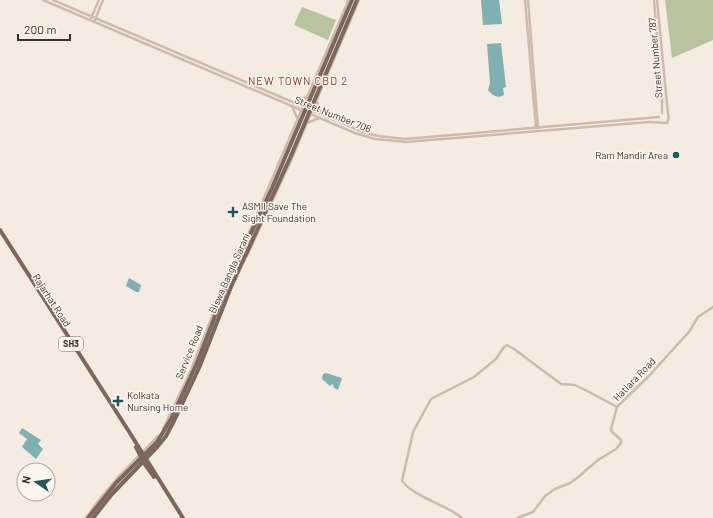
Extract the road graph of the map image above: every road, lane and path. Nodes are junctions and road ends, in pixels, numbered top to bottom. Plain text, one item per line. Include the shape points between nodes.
1 (43, 0) edge
2 (53, 0) edge
3 (99, 0) edge
4 (103, 0) edge
5 (348, 0) edge
6 (352, 0) edge
7 (358, 0) edge
8 (526, 0) edge
9 (654, 0) edge
10 (657, 0) edge
11 (92, 16) junction
12 (96, 18) junction
13 (90, 20) junction
14 (94, 22) junction
15 (309, 96) junction
16 (316, 101) junction
17 (295, 103) junction
18 (292, 106) junction
19 (307, 110) junction
20 (662, 113) junction
21 (321, 114) junction
22 (668, 114) junction
23 (658, 117) junction
24 (319, 118) junction
25 (298, 120) junction
26 (660, 122) junction
27 (307, 123) junction
28 (537, 128) junction
29 (0, 230) edge
30 (0, 233) edge
31 (231, 286) junction
32 (713, 307) edge
33 (214, 318) junction
34 (617, 407) junction
35 (154, 450) junction
36 (150, 456) junction
37 (143, 458) junction
38 (149, 465) junction
39 (87, 518) edge
40 (94, 518) edge
41 (181, 518) edge
42 (462, 518) edge
43 (517, 518) edge

1 - 13 street, Street Number 706
2 - 11 street
3 - 11 street
4 - 12 street
5 - 15 street
6 - 19 main road, Biswa Bangla Sarani
7 - 16 street
7 - 19 main road, Biswa Bangla Sarani
8 - 28 street
9 - 20 street, Street Number 787
10 - 22 street, Street Number 787
11 - 12 street
11 - 13 street
12 - 14 street
12 - 17 street
13 - 14 street, Street Number 706
14 - 18 street, Street Number 706
15 - 17 street
15 - 19 street
16 - 19 street
16 - 21 street
17 - 19 street
18 - 19 street, Street Number 706
18 - 25 street
19 - 21 street, Street Number 706
19 - 24 street, Street Number 706
19 - 25 street, Service Road
19 - 27 street
19 - 31 main road, Biswa Bangla Sarani via 263,220
19 - 33 main road, Biswa Bangla Sarani
20 - 22 street
20 - 23 street
21 - 28 street, Street Number 706 via 364,132 392,138
22 - 26 street via 668,122
23 - 26 street
23 - 28 street, Street Number 706
24 - 26 street, Street Number 706 via 366,137 406,142
24 - 27 street
25 - 33 street, Service Road via 225,284
27 - 31 street via 270,208
29 - 37 main road, Rajarhat Road / SH3
30 - 37 main road, Rajarhat Road / SH3
31 - 33 main road, Biswa Bangla Sarani
32 - 34 street, Hatiara Road via 698,317 678,345
33 - 35 main road, Biswa Bangla Sarani via 204,358 193,384 168,433
33 - 37 main road, Biswa Bangla Sarani via 171,419 159,440
34 - 42 street via 575,385 561,384 506,345 496,359 474,377 431,399 413,432 402,480 410,488 442,504
34 - 43 street, Hatiara Road via 611,429 621,440 616,449 570,483 547,494 534,512
35 - 36 street
35 - 37 main road, Biswa Bangla Sarani
36 - 37 street
36 - 38 main road
37 - 38 main road, SH3
37 - 39 main road, Biswa Bangla Sarani via 112,487
37 - 40 main road, Biswa Bangla Sarani
37 - 41 main road, SH3
38 - 41 main road, SH3

